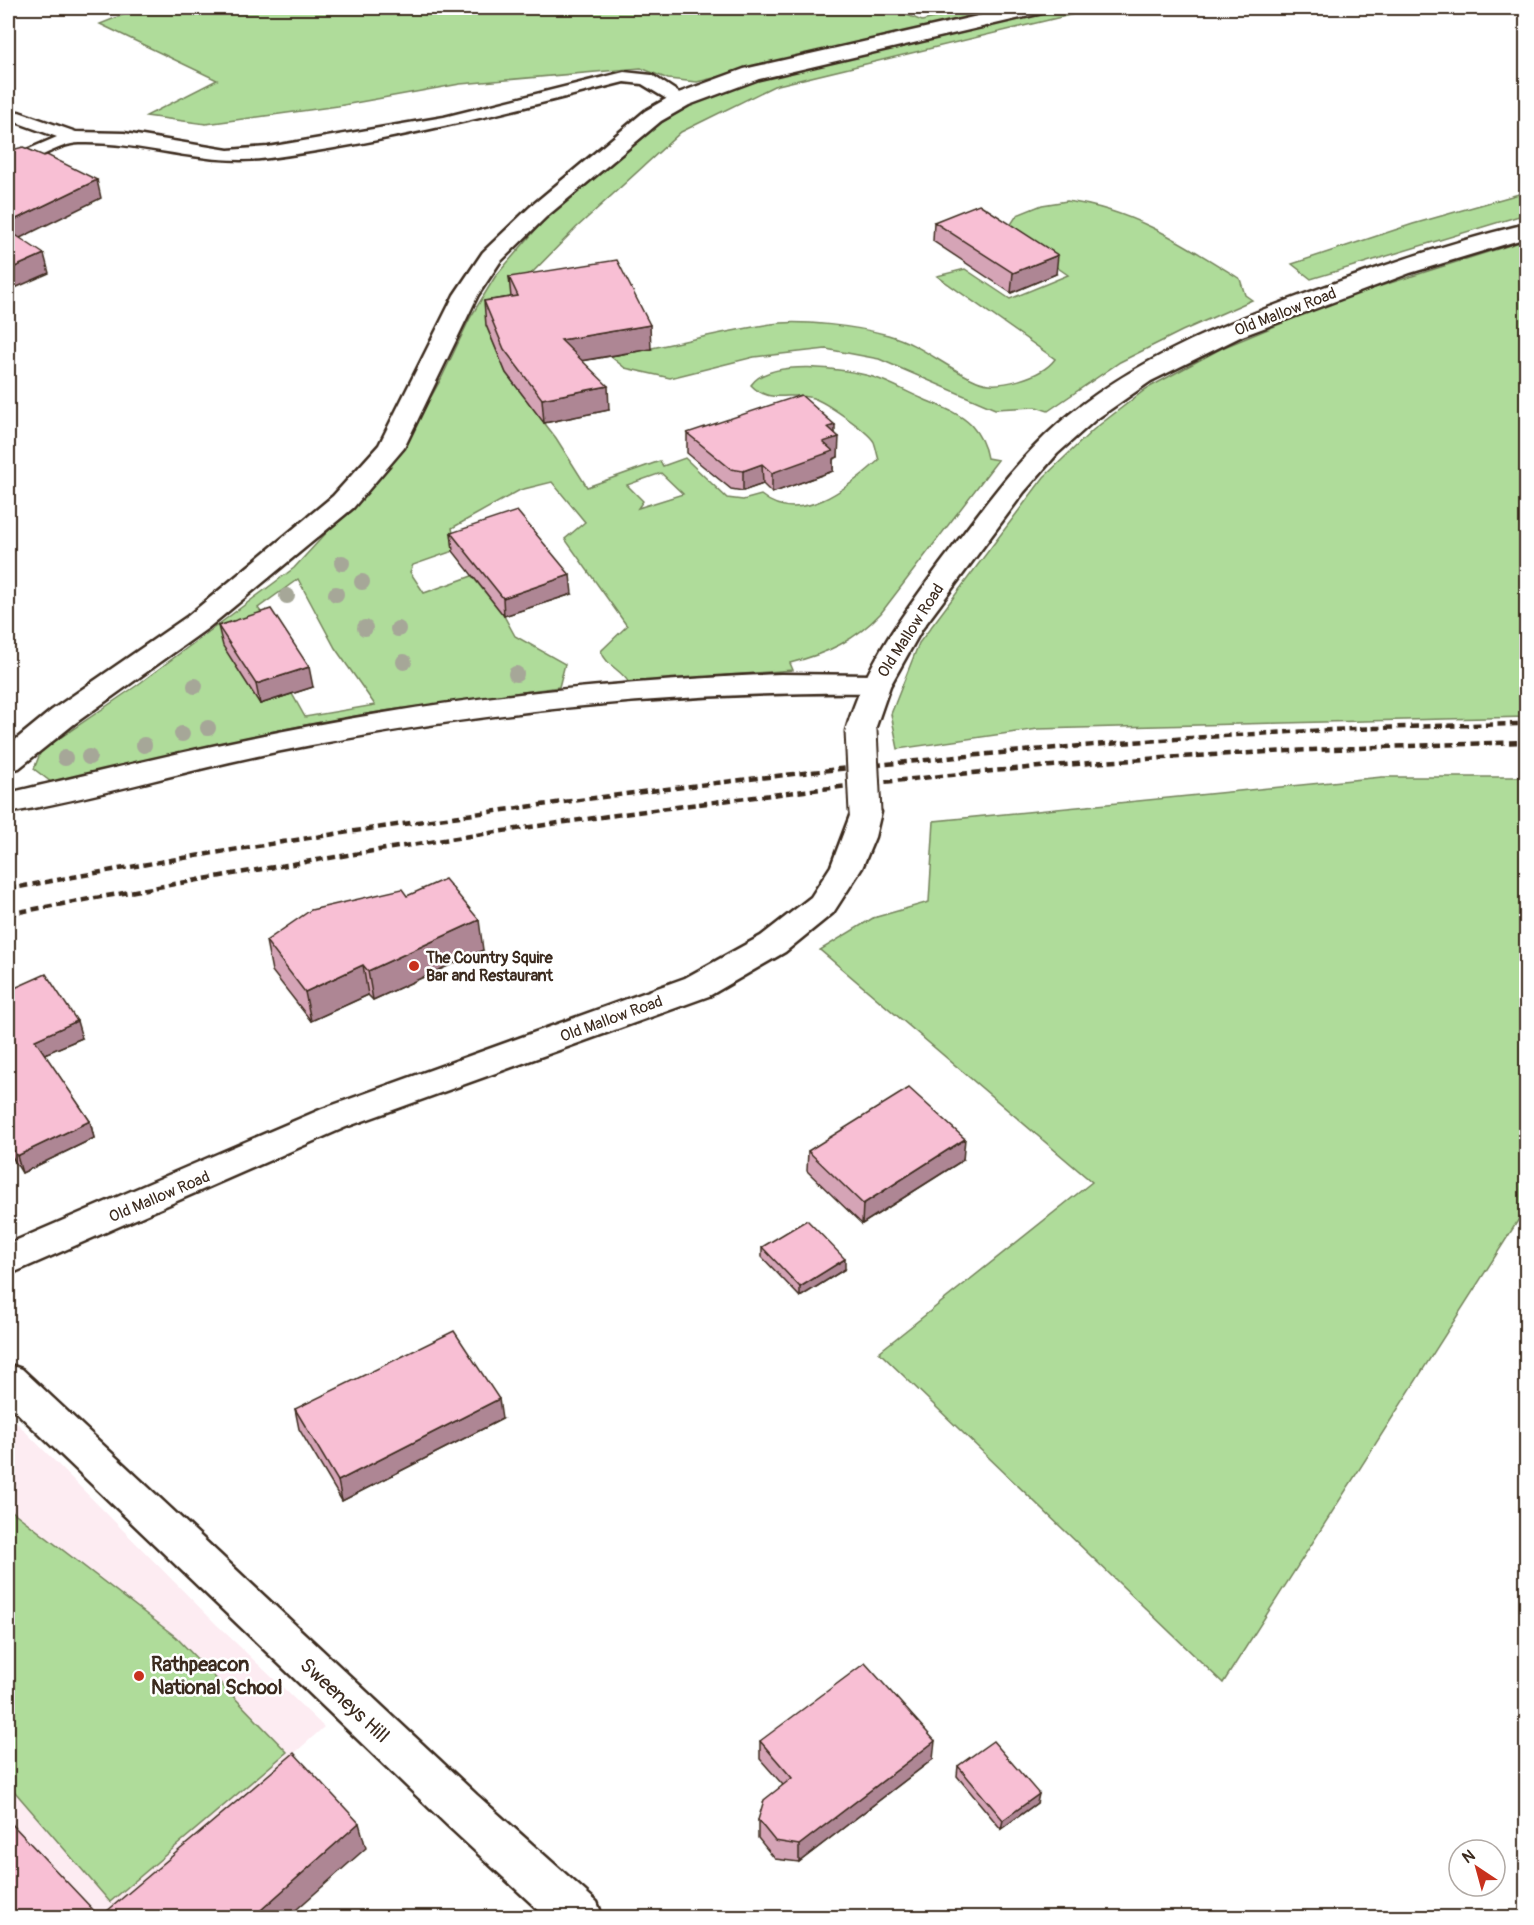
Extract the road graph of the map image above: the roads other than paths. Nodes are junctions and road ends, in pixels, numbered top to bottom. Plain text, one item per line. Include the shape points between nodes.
1 (1038, 8) edge
2 (681, 100) junction
3 (19, 117) dead end
4 (74, 137) junction
5 (8, 164) edge
6 (1527, 231) edge
7 (875, 684) junction
8 (8, 761) edge
9 (8, 803) edge
10 (8, 1260) edge
11 (8, 1380) edge
12 (581, 1917) edge

1 - 2 street via 752,74
2 - 4 lane via 646,79 624,77 444,122 321,145 228,156 124,139
2 - 8 street via 653,117 564,190 491,257 466,295 391,448 343,502 198,622 63,717
3 - 4 lane
4 - 5 lane
6 - 7 street, Old Mallow Road via 1389,272 1302,303 1141,375 1086,414 1049,447 1008,494 912,621
7 - 9 street via 699,687 386,722 280,741
7 - 10 street, Old Mallow Road, bridge via 861,731 865,812 859,837 846,868 822,905 773,944 697,987 334,1118
11 - 12 street, Sweeneys Hill via 462,1810

